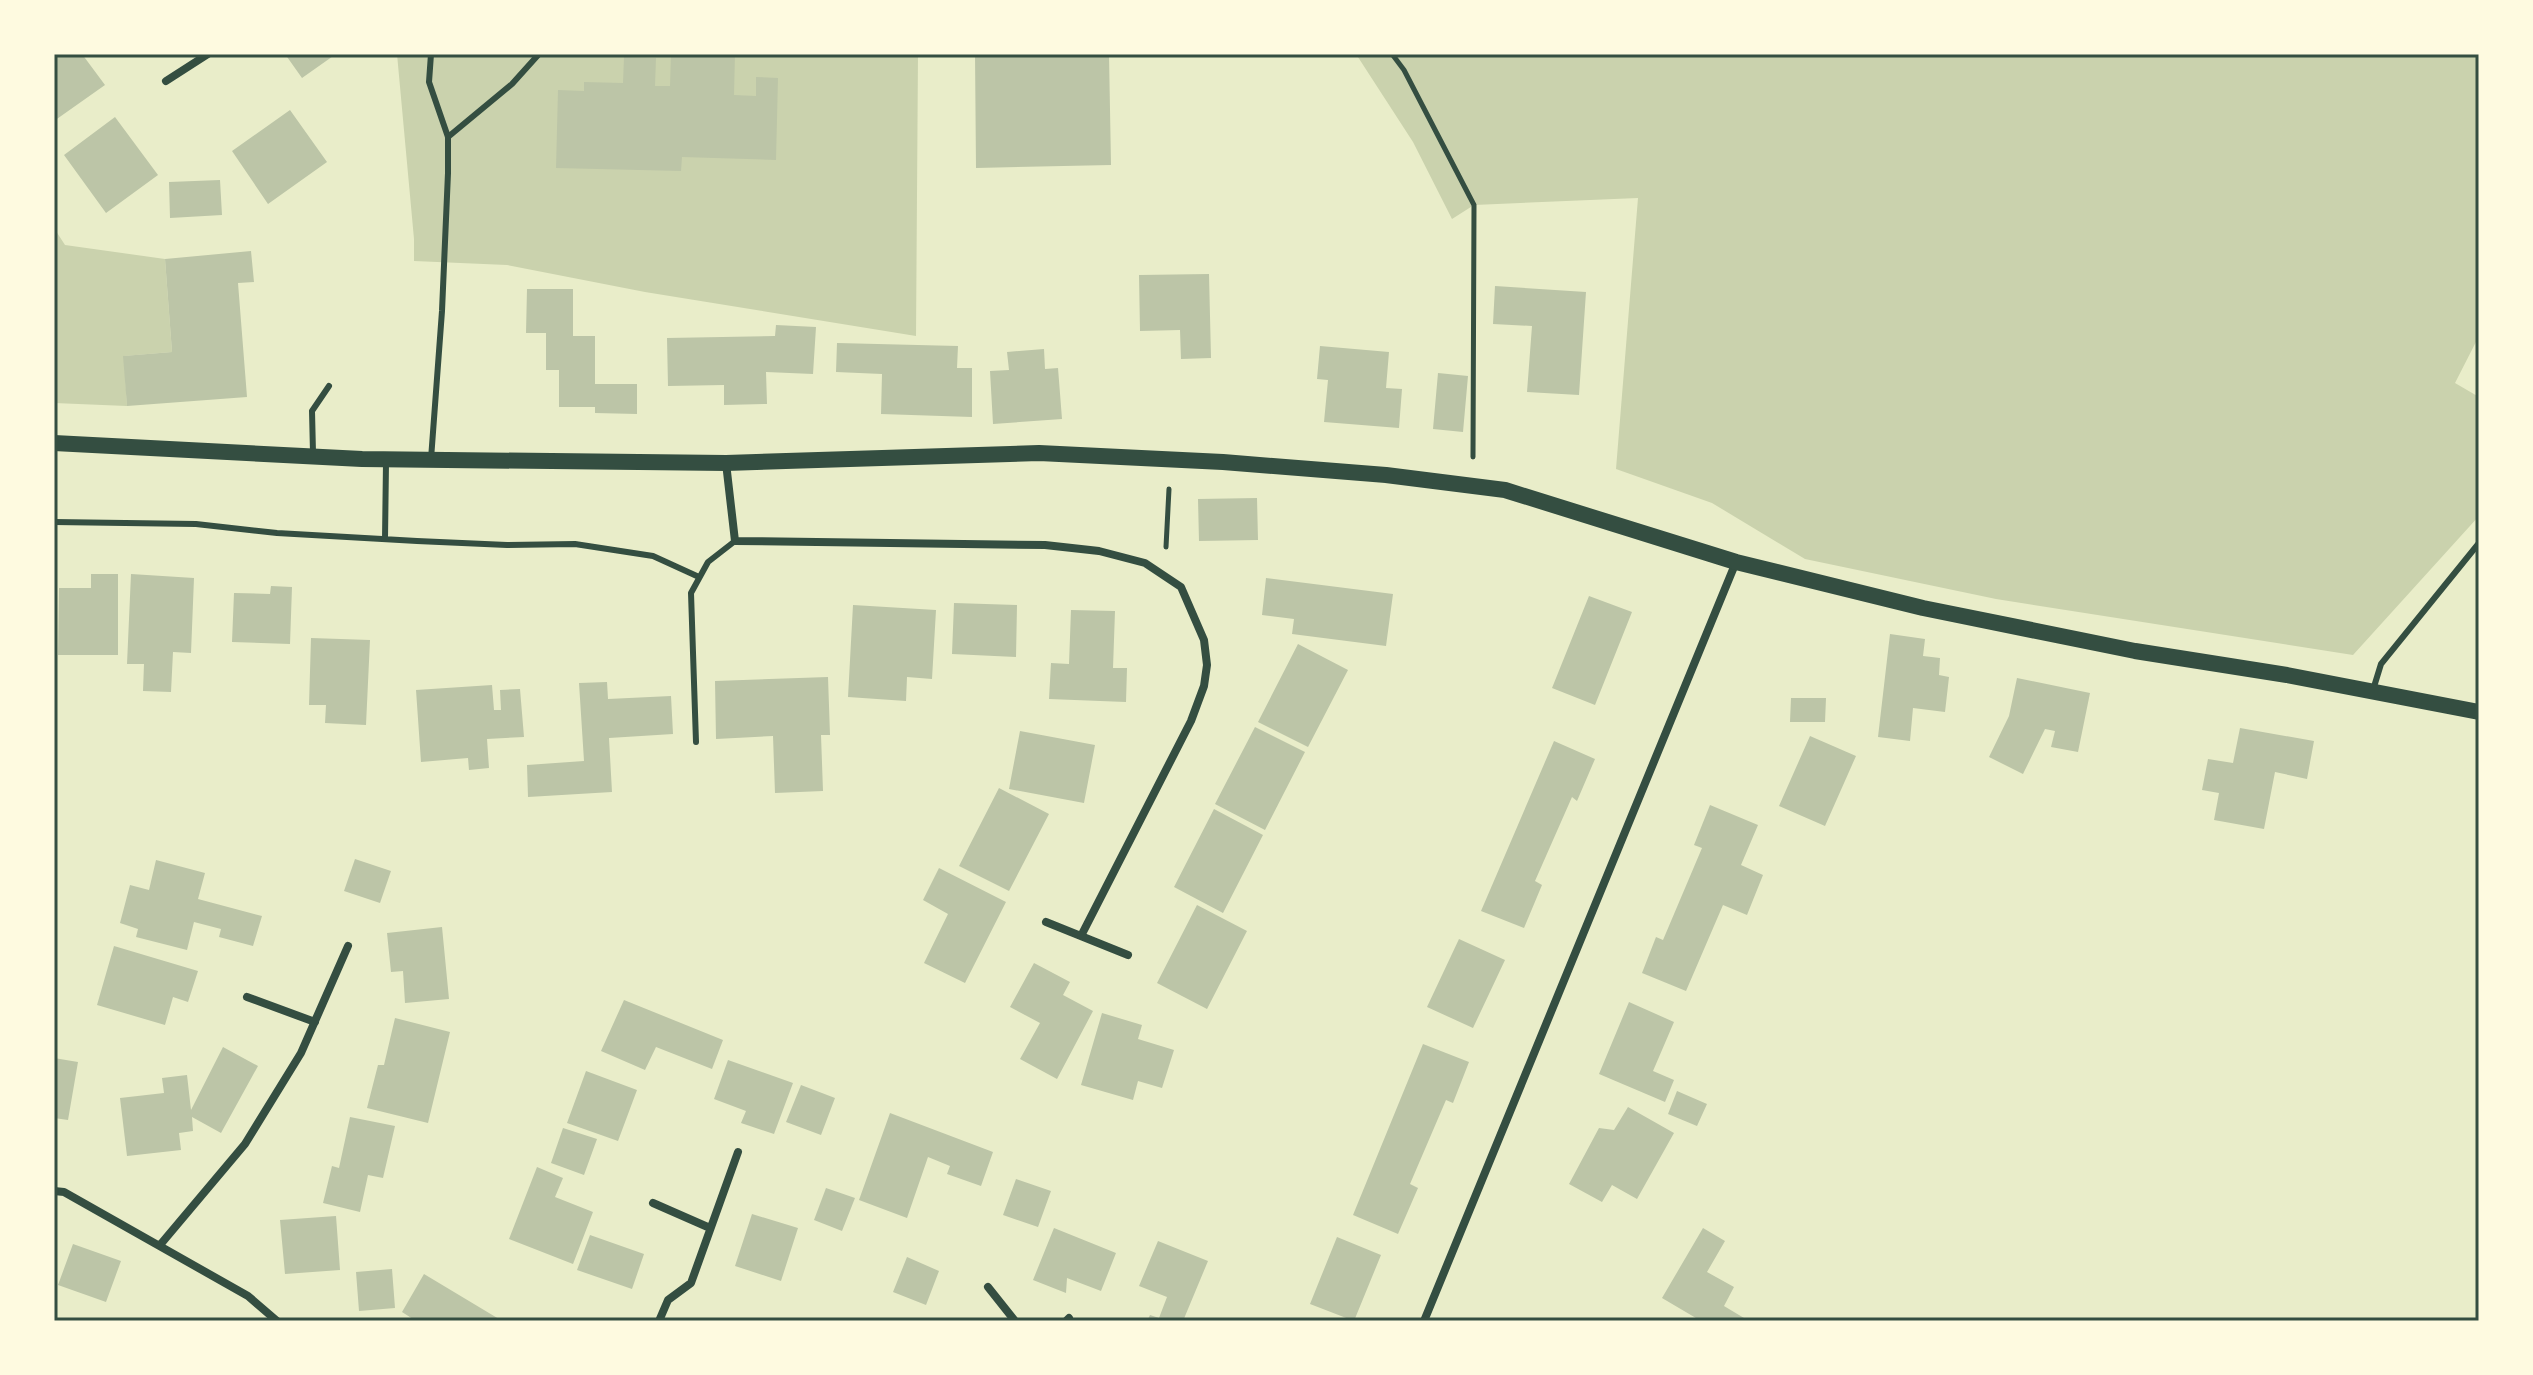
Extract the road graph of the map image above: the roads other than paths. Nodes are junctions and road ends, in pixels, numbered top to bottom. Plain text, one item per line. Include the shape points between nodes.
1 (208, 54) edge
2 (431, 54) edge
3 (539, 54) edge
4 (166, 81) dead end
5 (448, 137) junction
6 (329, 386) dead end
7 (54, 443) edge
8 (314, 457) junction
9 (386, 459) junction
10 (431, 459) junction
11 (726, 463) junction
12 (54, 522) edge
13 (385, 539) junction
14 (735, 541) junction
15 (2479, 543) edge
16 (1736, 562) junction
17 (699, 577) junction
18 (2373, 690) junction
19 (2479, 712) edge
20 (696, 742) dead end
21 (1046, 922) dead end
22 (1081, 936) junction
23 (348, 946) dead end
24 (1128, 955) dead end
25 (247, 997) dead end
26 (315, 1022) junction
27 (738, 1152) dead end
28 (54, 1191) edge
29 (653, 1203) dead end
30 (710, 1228) junction
31 (160, 1245) junction
32 (988, 1287) dead end
33 (277, 1321) edge
34 (659, 1321) edge
35 (1015, 1321) edge
36 (1424, 1321) edge

1 - 4 street
2 - 5 lane via 429,82
3 - 5 lane
5 - 10 lane
6 - 8 lane via 312,411
7 - 8 main road
8 - 9 main road
9 - 10 main road
9 - 13 lane
10 - 11 main road
11 - 14 street
11 - 16 main road via 1039,453 1386,475 1505,490
12 - 13 lane via 196,524
13 - 17 lane via 575,544 653,556
14 - 17 lane via 708,562
14 - 22 street via 1045,545 1145,563 1181,587 1204,640 1204,686
15 - 18 lane via 2381,664
16 - 18 main road via 2104,645
16 - 36 street
17 - 20 lane via 691,593
18 - 19 main road
21 - 22 street
22 - 24 street
23 - 26 street
25 - 26 street
26 - 31 street via 245,1144
27 - 30 street
28 - 31 street
29 - 30 street
30 - 34 street via 691,1283 668,1300
31 - 33 street via 248,1296
32 - 35 street

